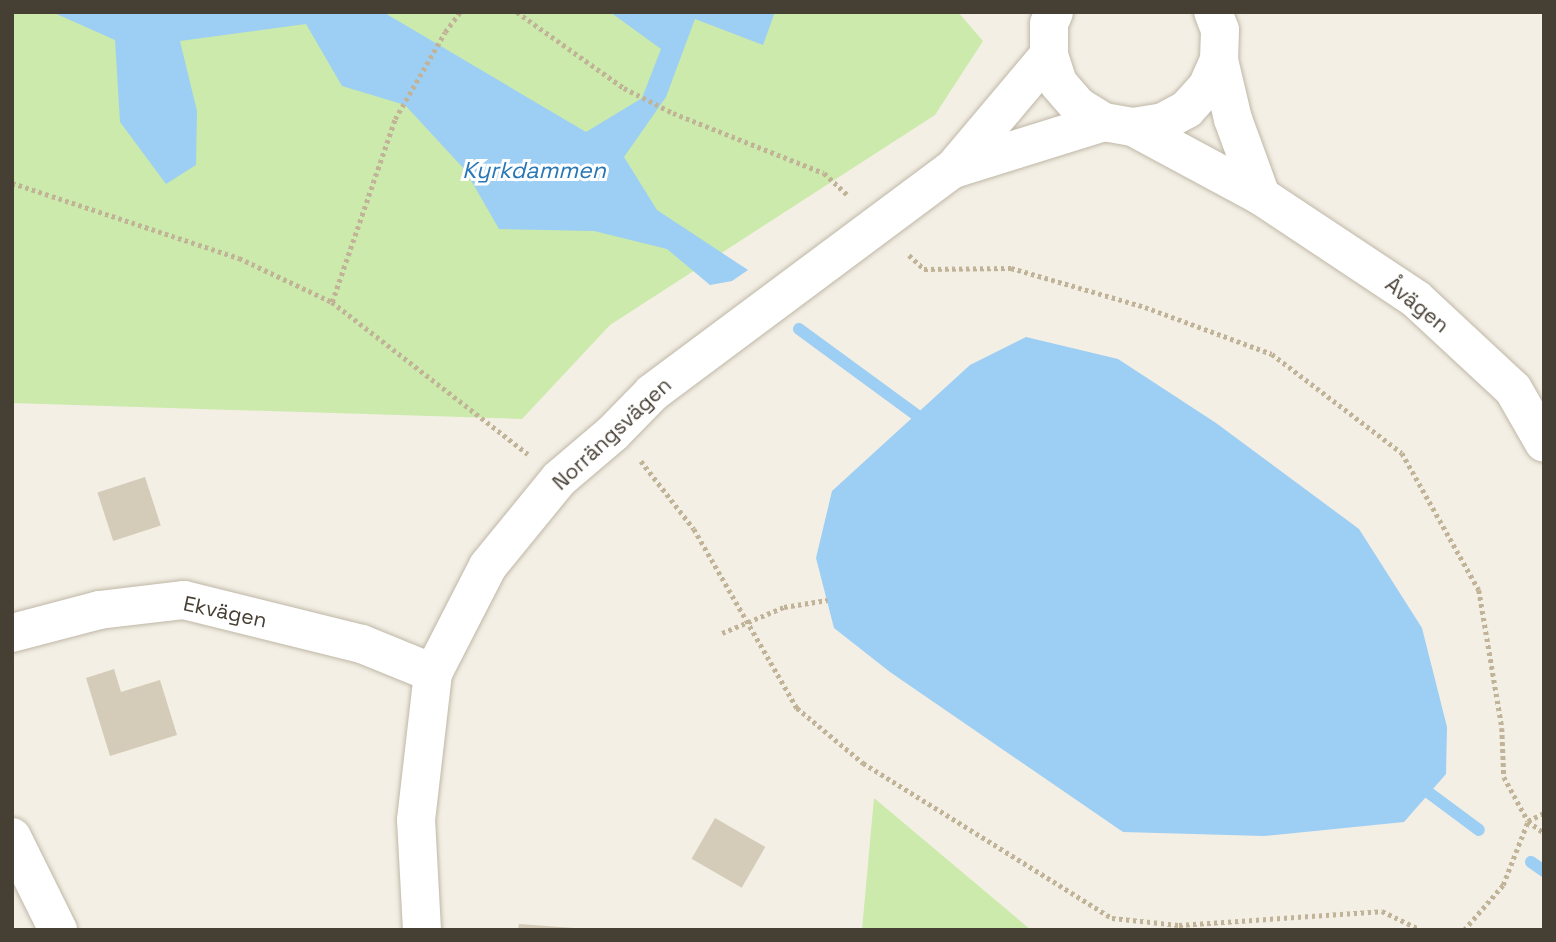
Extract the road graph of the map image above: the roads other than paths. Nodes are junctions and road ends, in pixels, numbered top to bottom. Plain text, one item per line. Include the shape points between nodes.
1 (1054, 12) edge
2 (1220, 28) edge
3 (1049, 55) junction
4 (1119, 125) junction
5 (953, 169) junction
6 (1261, 196) junction
7 (1544, 443) edge
8 (12, 633) edge
9 (433, 673) junction
10 (12, 837) edge
11 (58, 930) edge
12 (422, 930) edge

1 - 3 street via 1049,24
2 - 4 street, Norrängsvägen via 1207,87 1187,109 1163,122
2 - 6 street via 1233,119
3 - 4 street, Åvägen via 1058,83 1078,106
3 - 5 street, Norrängsvägen
4 - 5 street, Norrängsvägen
4 - 6 street, Åvägen
5 - 9 street, Norrängsvägen via 652,393 559,479 488,566
6 - 7 street, Åvägen via 1416,299 1513,389
8 - 9 street, Ekvägen via 99,610 184,600 362,644
9 - 12 street, Norrängsvägen via 416,820
10 - 11 street

